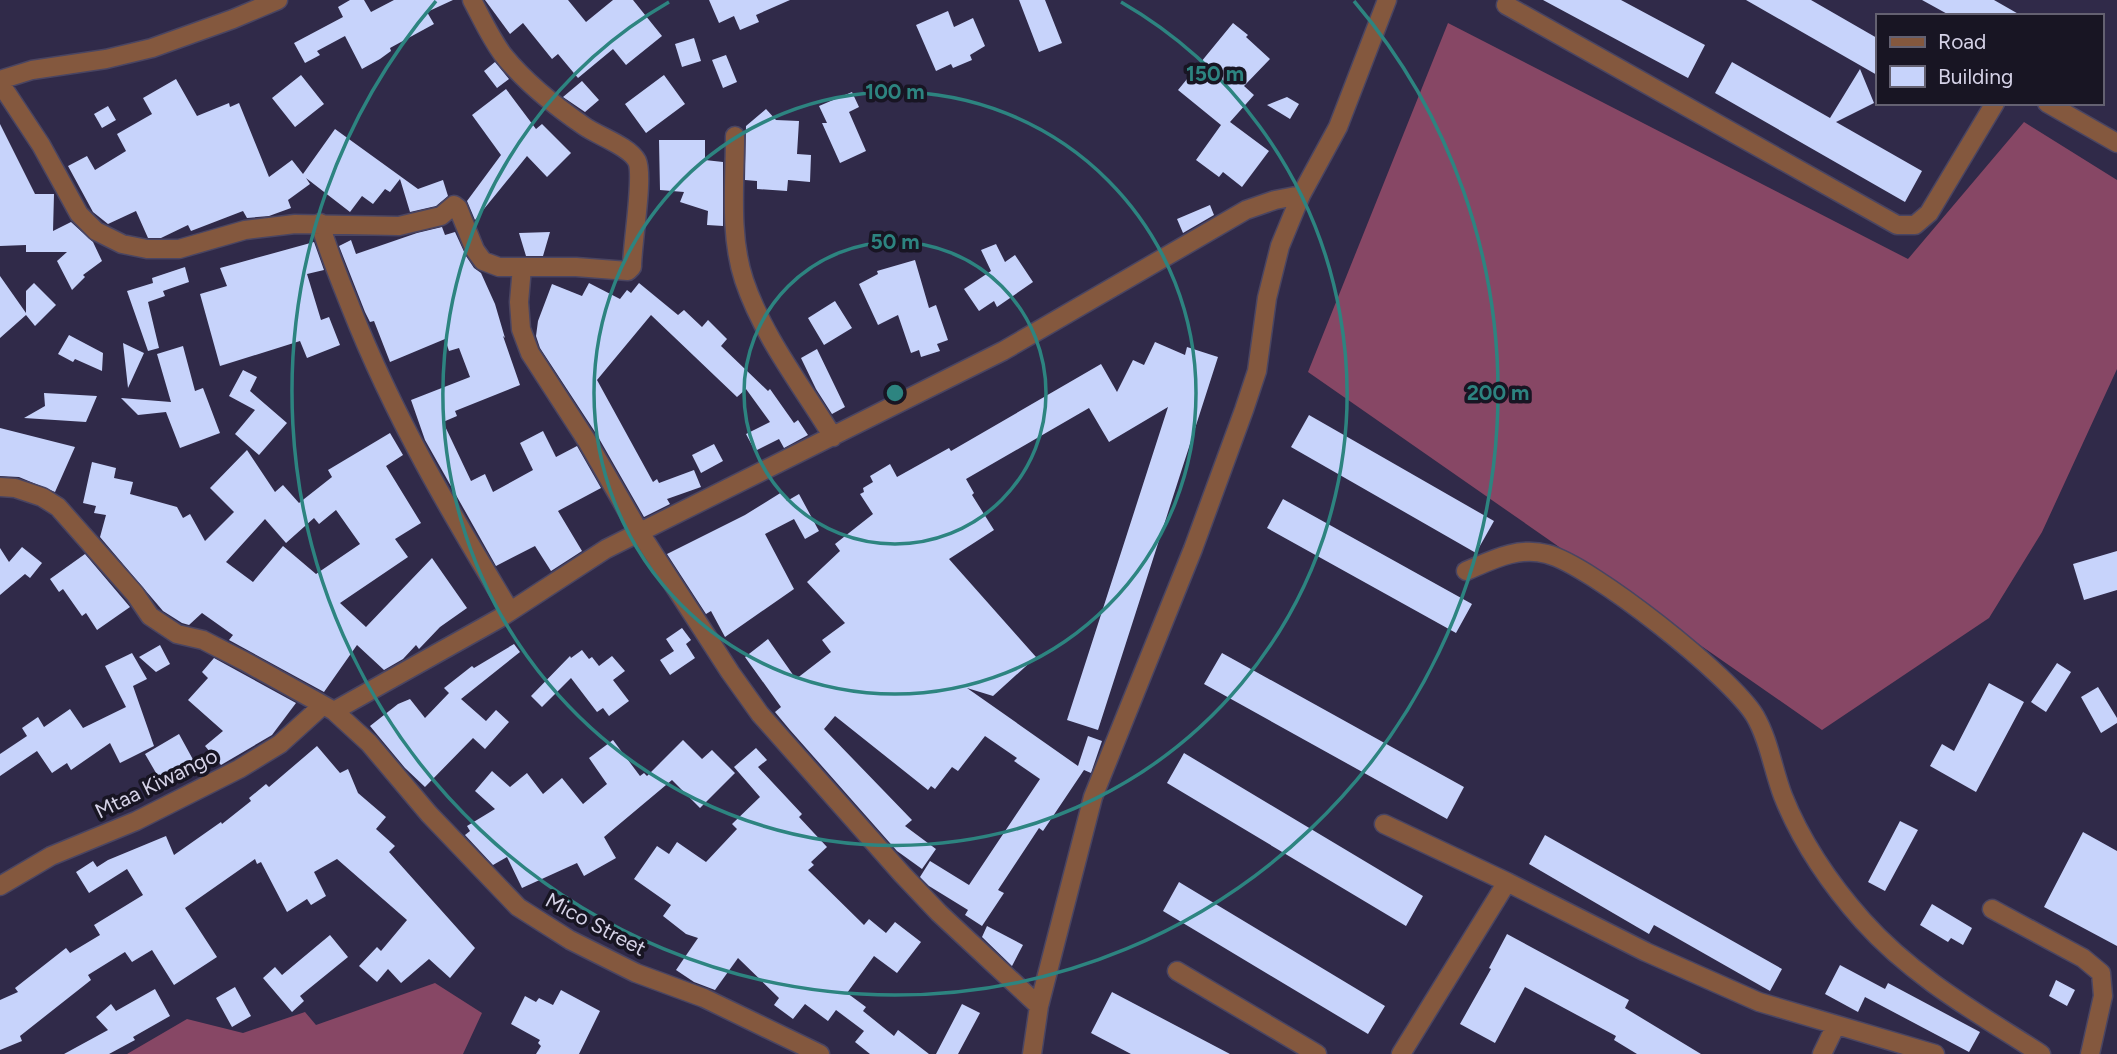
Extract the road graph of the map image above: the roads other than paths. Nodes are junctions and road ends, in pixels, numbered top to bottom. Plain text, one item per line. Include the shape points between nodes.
1 (278, 0) edge
2 (472, 0) edge
3 (1387, 0) edge
4 (1506, 5) dead end
5 (0, 82) edge
6 (1994, 105) edge
7 (2050, 105) edge
8 (735, 136) dead end
9 (2117, 143) edge
10 (1301, 195) junction
11 (320, 223) junction
12 (522, 267) junction
13 (833, 437) junction
14 (0, 487) edge
15 (640, 533) junction
16 (1466, 571) dead end
17 (510, 611) junction
18 (328, 709) junction
19 (1384, 824) dead end
20 (1507, 882) junction
21 (0, 886) edge
22 (1992, 909) dead end
23 (1177, 971) dead end
24 (1040, 1006) junction
25 (1836, 1025) junction
26 (820, 1054) edge
27 (1032, 1054) edge
28 (1317, 1054) edge
29 (1401, 1054) edge
30 (1822, 1054) edge
31 (1935, 1054) edge
32 (2041, 1054) edge
33 (2090, 1054) edge

1 - 5 street via 152,48 32,70
2 - 12 street via 504,55 527,80 586,128 631,154 641,177 630,270
3 - 10 street via 1338,127
4 - 6 street via 1897,225 1914,225 1929,213
5 - 11 street via 79,214 108,239 147,249 179,248 245,230
7 - 9 street
8 - 13 street via 736,240 743,278 773,342
10 - 13 street, Mtaa Kiwango via 1246,210 1003,351
10 - 24 street via 1280,246 1257,370 1193,550 1093,797
11 - 12 street via 399,226 441,216 456,206 483,261
11 - 17 street via 399,419
12 - 15 street via 521,330 530,353
13 - 15 street, Mtaa Kiwango
14 - 18 street, Mico Street via 42,496 58,507 150,616 177,634 204,640
15 - 17 street, Mtaa Kiwango via 606,549
15 - 24 street via 760,714 901,874
16 - 32 street via 1513,552 1547,553 1613,590 1729,684 1756,718 1797,826 1863,921 1903,961
17 - 18 street, Mtaa Kiwango
18 - 21 street, Mtaa Kiwango via 239,769 136,821 51,856
18 - 26 street, Mico Street via 369,743 429,814 519,907 570,940 625,967 704,998
19 - 20 street
20 - 25 street via 1759,1002
20 - 29 street
22 - 33 street via 2083,958 2101,973 2103,996
23 - 28 street
24 - 27 street
25 - 30 street
25 - 31 street

